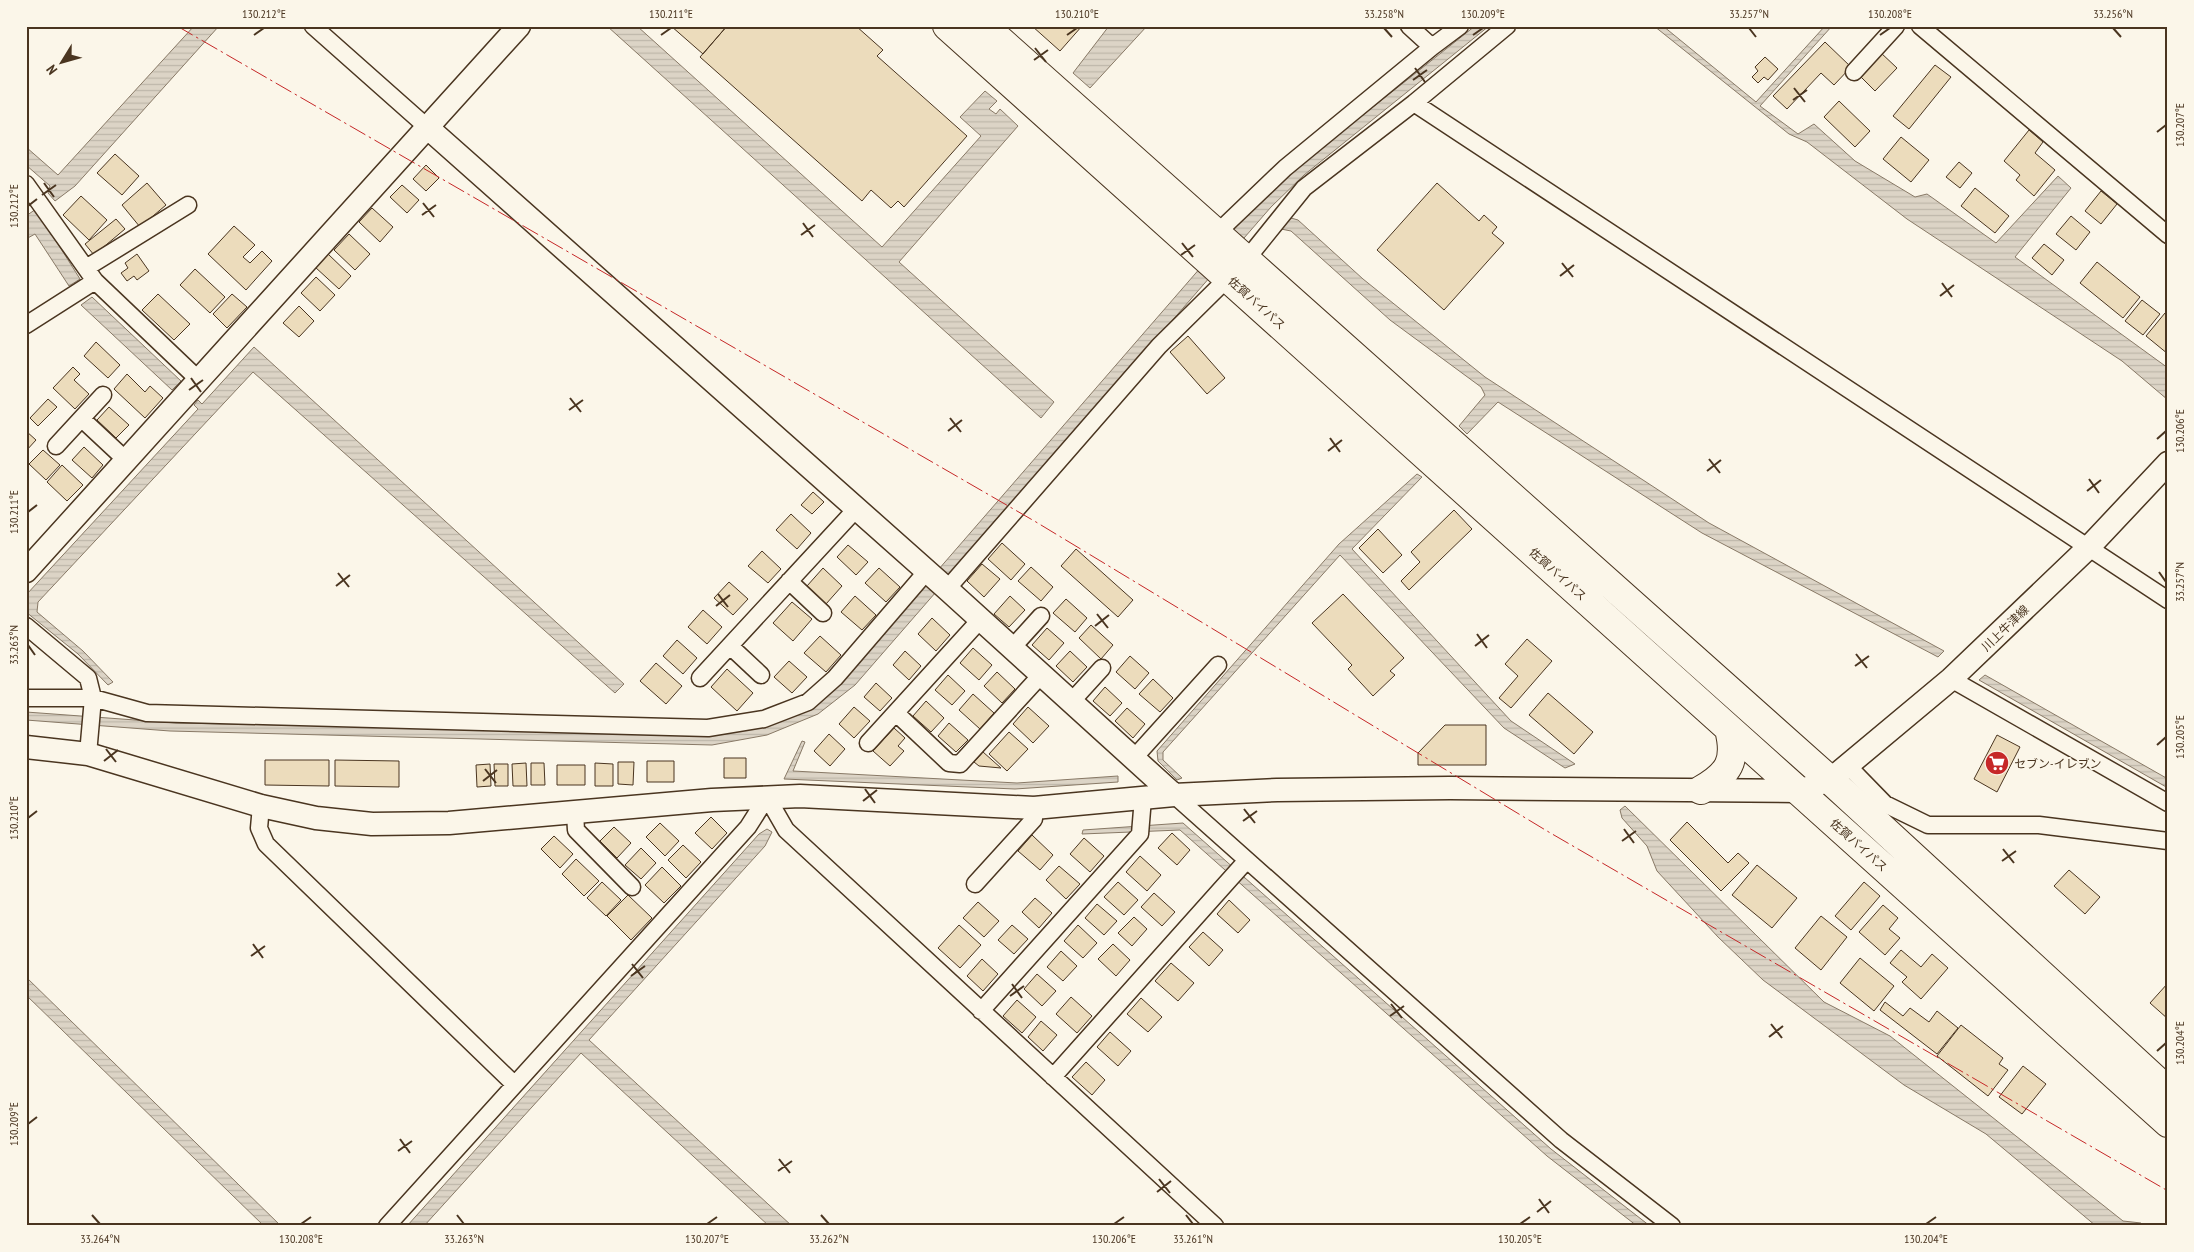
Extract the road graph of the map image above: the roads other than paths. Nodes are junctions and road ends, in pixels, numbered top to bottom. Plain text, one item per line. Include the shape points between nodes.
1 (313, 26) edge
2 (520, 26) edge
3 (946, 26) edge
4 (984, 26) edge
5 (1409, 26) edge
6 (1460, 26) edge
7 (1507, 26) edge
8 (1896, 26) edge
9 (1920, 26) edge
10 (1432, 47) junction
11 (1854, 72) dead end
12 (1414, 103) junction
13 (428, 128) junction
14 (26, 184) edge
15 (188, 205) dead end
16 (2168, 235) edge
17 (1213, 242) junction
18 (1235, 267) junction
19 (91, 274) junction
20 (26, 324) edge
21 (200, 381) junction
22 (103, 395) dead end
23 (82, 419) junction
24 (56, 446) dead end
25 (127, 461) junction
26 (2168, 463) edge
27 (856, 509) junction
28 (2089, 548) junction
29 (26, 571) edge
30 (927, 571) junction
31 (789, 581) junction
32 (947, 589) junction
33 (2168, 600) edge
34 (823, 613) dead end
35 (1041, 616) dead end
36 (980, 620) junction
37 (26, 626) edge
38 (730, 646) junction
39 (1012, 648) junction
40 (1218, 665) dead end
41 (1102, 668) dead end
42 (761, 675) dead end
43 (1042, 675) junction
44 (700, 678) dead end
45 (1952, 678) junction
46 (26, 698) edge
47 (1071, 702) junction
48 (92, 704) junction
49 (896, 713) junction
50 (1729, 729) junction
51 (868, 743) dead end
52 (26, 747) edge
53 (88, 754) junction
54 (1133, 759) junction
55 (1839, 773) junction
56 (1701, 790) junction
57 (1799, 791) junction
58 (1174, 795) junction
59 (767, 797) junction
60 (2168, 803) edge
61 (261, 806) junction
62 (1034, 808) junction
63 (575, 814) junction
64 (1141, 816) junction
65 (2168, 841) edge
66 (1247, 860) junction
67 (975, 884) dead end
68 (632, 887) dead end
69 (981, 1011) junction
70 (1053, 1077) junction
71 (514, 1084) junction
72 (2168, 1090) edge
73 (2168, 1123) edge
74 (387, 1226) edge
75 (1215, 1226) edge
76 (1672, 1226) edge

1 - 13 street
2 - 13 street
3 - 17 highway, 佐賀バイパス
4 - 17 highway, 佐賀バイパス
5 - 10 street
6 - 10 street
7 - 12 street
8 - 11 street
9 - 16 street
10 - 17 street via 1285,168
12 - 18 street via 1304,188
12 - 28 street
13 - 21 street
13 - 27 street
14 - 19 street
15 - 19 street
17 - 18 highway, 佐賀バイパス
18 - 32 street via 1159,346
18 - 50 highway, 佐賀バイパス
18 - 55 highway, 佐賀バイパス
19 - 20 street
19 - 21 street
21 - 25 street
22 - 23 street
23 - 24 street
23 - 25 street
25 - 29 street
26 - 28 street, 川上牛津線
27 - 30 street
27 - 31 street
28 - 33 street
28 - 45 street, 川上牛津線
30 - 32 street
30 - 48 street via 835,678 808,702 764,718 708,728 147,713
31 - 34 street
31 - 38 street
32 - 36 street
35 - 39 street
36 - 39 street
36 - 49 street
37 - 48 street via 88,678
38 - 42 street
38 - 44 street
39 - 43 street
40 - 54 street
41 - 47 street
43 - 47 street
43 - 49 street via 960,764 949,763
45 - 55 street, 川上牛津線
45 - 60 street
46 - 48 street
47 - 54 street
48 - 53 street
49 - 51 street
50 - 56 highway via 1733,745 1730,765 1716,781
50 - 57 highway, 佐賀バイパス
52 - 53 street
53 - 61 street
54 - 58 street
55 - 57 street
55 - 65 street via 1885,804 1928,825 2039,825
55 - 72 highway, 佐賀バイパス
56 - 57 street
56 - 58 street via 1450,788
57 - 73 highway, 佐賀バイパス
58 - 64 street
58 - 66 street
59 - 62 street
59 - 63 street
59 - 69 street via 786,830
59 - 71 street via 748,827
61 - 63 street via 316,818 372,824 449,823
61 - 71 street via 260,828 266,844
62 - 64 street
62 - 67 street via 1034,819
63 - 68 street via 576,830
64 - 69 street
66 - 70 street
66 - 76 street via 1561,1140
69 - 70 street
70 - 75 street
71 - 74 street

